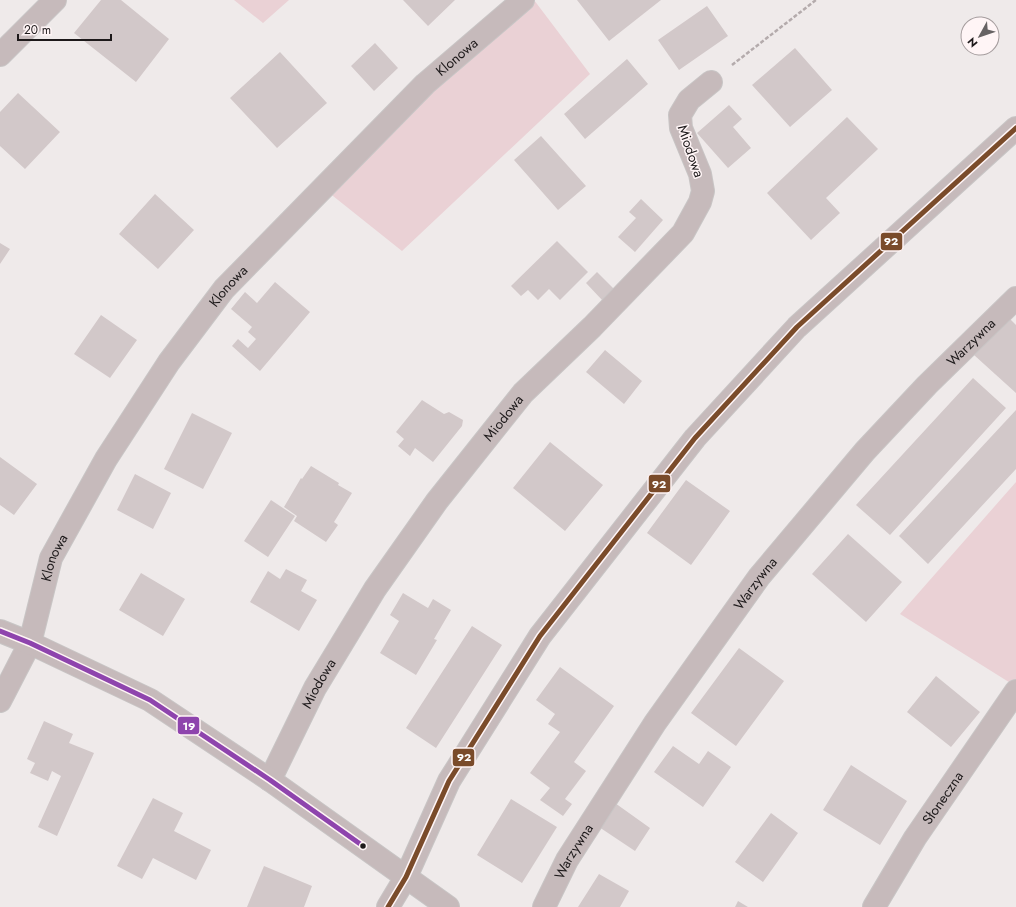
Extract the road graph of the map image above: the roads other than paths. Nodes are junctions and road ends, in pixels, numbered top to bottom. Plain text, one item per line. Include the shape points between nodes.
1 (55, 0) edge
2 (523, 0) edge
3 (0, 55) edge
4 (711, 82) road end
5 (1016, 128) edge
6 (1016, 298) edge
7 (0, 631) edge
8 (30, 643) junction
9 (1016, 691) edge
10 (0, 701) edge
11 (270, 780) junction
12 (406, 877) junction
13 (388, 907) edge
14 (448, 907) edge
15 (544, 907) edge
16 (874, 907) edge

1 - 3 street
2 - 8 street, Klonowa via 425,84 224,289 169,362 106,460 51,558
4 - 11 street, Miodowa via 688,100 680,115 681,128 700,174 703,191 700,202 683,233 592,327 523,393 437,501 375,589 315,688
5 - 12 street via 797,327 695,438 540,636 449,781
6 - 15 street, Warzywna via 927,385 865,451 759,577 651,730 567,860
7 - 8 street
8 - 10 street, Klonowa
8 - 11 street via 150,700
9 - 16 street, Słoneczna via 915,838
11 - 12 street
12 - 13 street
12 - 14 street

